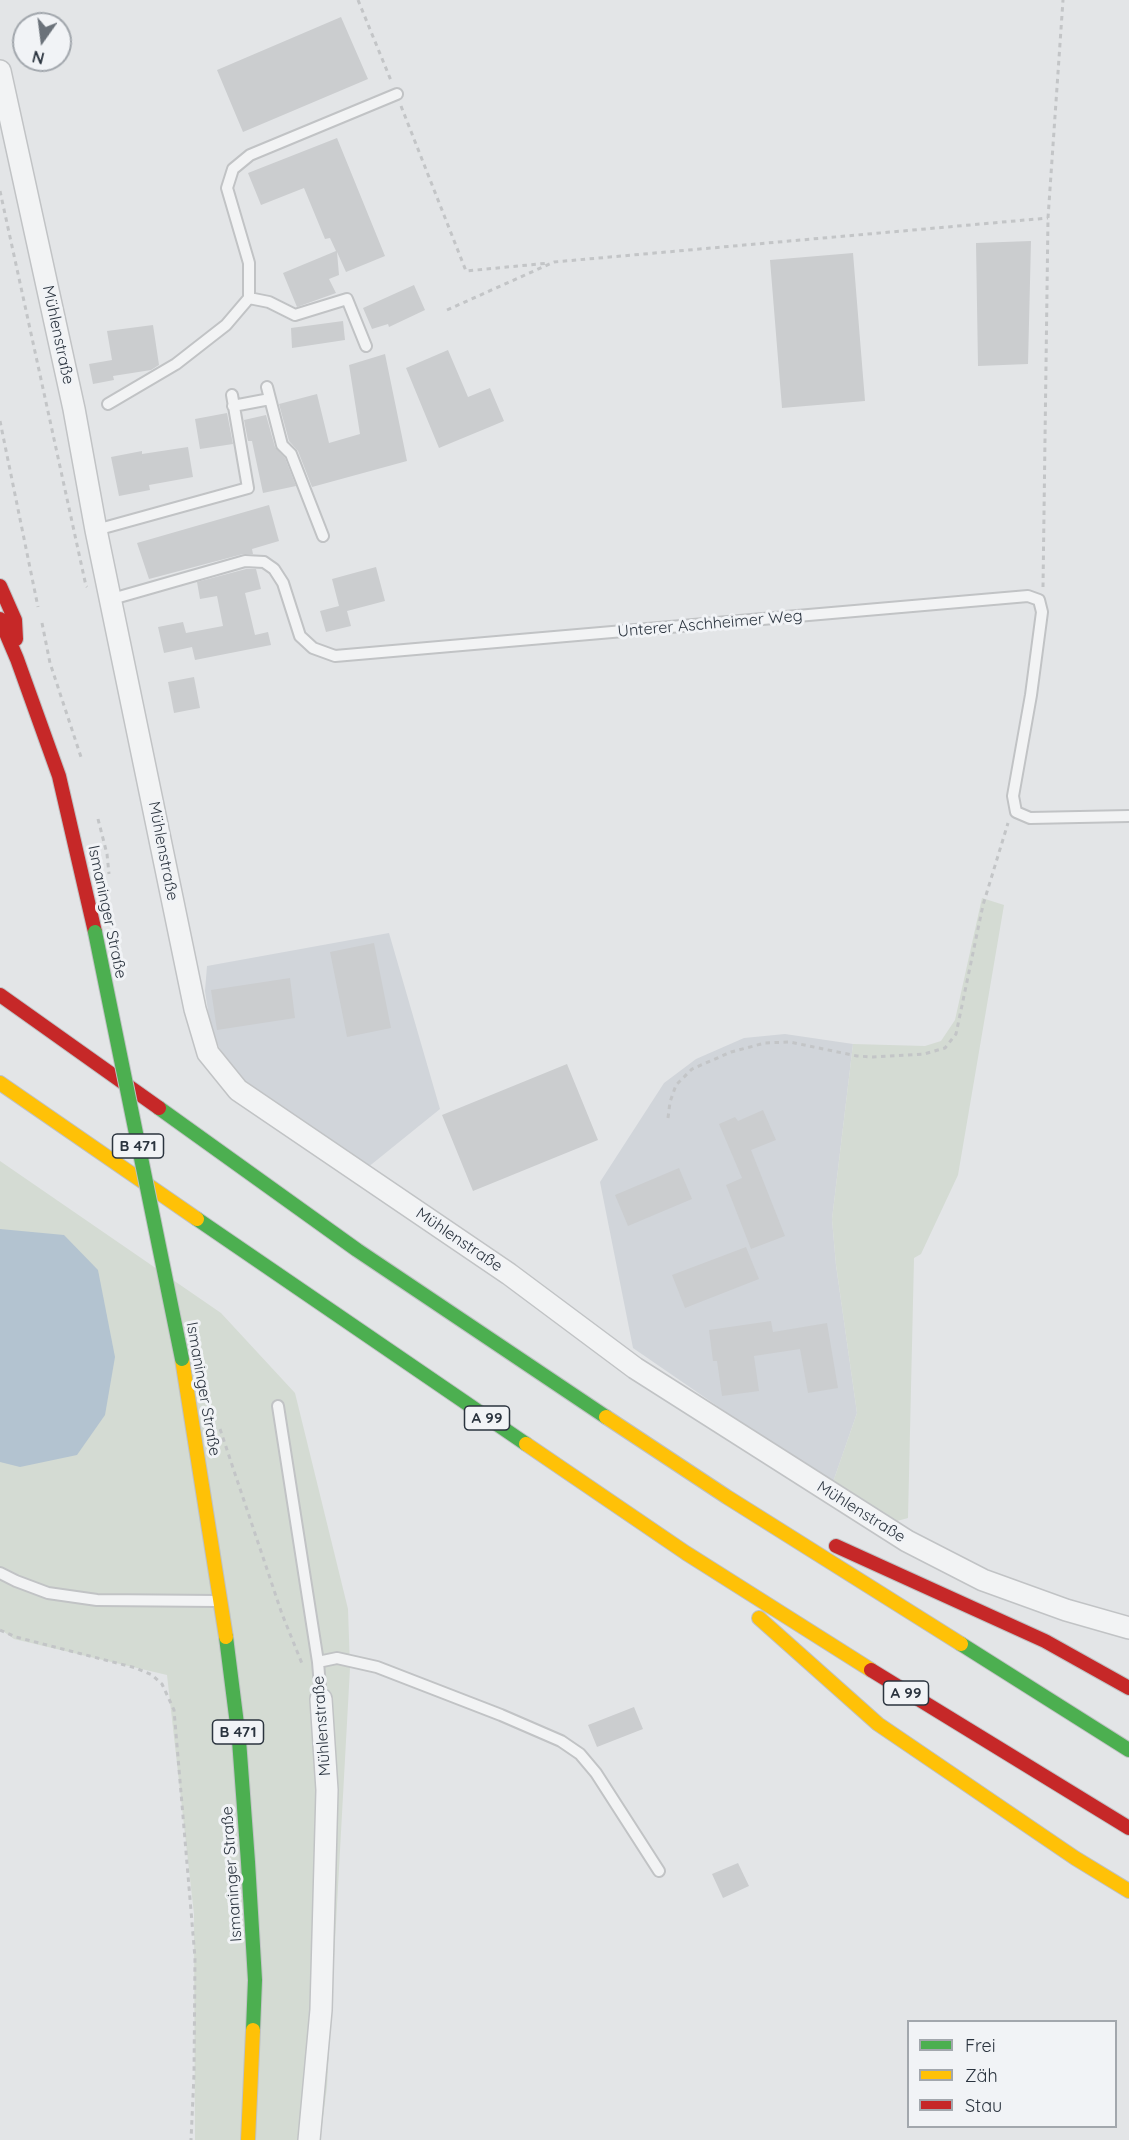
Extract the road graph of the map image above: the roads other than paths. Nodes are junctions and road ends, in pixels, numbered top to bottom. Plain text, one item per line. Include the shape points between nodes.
1 (0, 71) edge
2 (397, 94) road end
3 (249, 298) junction
4 (366, 346) dead end
5 (267, 387) dead end
6 (270, 399) junction
7 (108, 404) dead end
8 (96, 530) junction
9 (323, 536) dead end
10 (0, 586) edge
11 (112, 599) junction
12 (0, 619) edge
13 (0, 641) edge
14 (17, 659) junction
15 (1129, 816) edge
16 (0, 995) edge
17 (0, 1083) edge
18 (278, 1406) dead end
19 (727, 1497) junction
20 (686, 1553) junction
21 (0, 1573) edge
22 (222, 1601) junction
23 (1129, 1628) edge
24 (318, 1662) junction
25 (1129, 1688) edge
26 (321, 1699) joint
27 (1129, 1750) edge
28 (1129, 1828) edge
29 (659, 1871) dead end
30 (1129, 1891) edge
31 (248, 2140) edge
32 (309, 2140) edge

1 - 8 street, Mühlenstraße via 74,409
2 - 3 lane via 250,155 233,169 227,188 249,263
3 - 4 lane via 269,302 295,315 347,299
3 - 7 lane via 226,325 176,364
5 - 6 lane
6 - 8 lane via 232,401 248,488
6 - 9 lane via 282,445 291,454
8 - 11 street, Mühlenstraße
10 - 14 main road, B 471 via 15,620
11 - 15 lane, Unterer Aschheimer Weg via 245,561 264,562 283,583 300,636 313,648 335,656 1028,596 1039,600 1042,612 1013,796 1016,812 1030,818
11 - 23 street, Mühlenstraße via 195,1009 208,1053 238,1090 509,1274 635,1368 907,1541 983,1580
12 - 14 main road
13 - 14 main road, B 471
14 - 22 main road, Ismaninger Straße / B 471, bridge via 64,797 95,932 182,1359
16 - 19 main road via 357,1250
17 - 20 main road, A 99
18 - 24 lane
19 - 25 main road via 1045,1641
19 - 27 main road
20 - 28 main road, A 99
20 - 30 main road via 878,1724
21 - 22 lane via 48,1593 97,1600
22 - 31 main road, Ismaninger Straße / B 471 via 239,1740 255,1980
24 - 26 lane, Mühlenstraße
24 - 29 lane, Mühlenstraße via 337,1658 377,1667 561,1741 580,1754 596,1773
26 - 32 street, Mühlenstraße via 327,1790 321,2010

